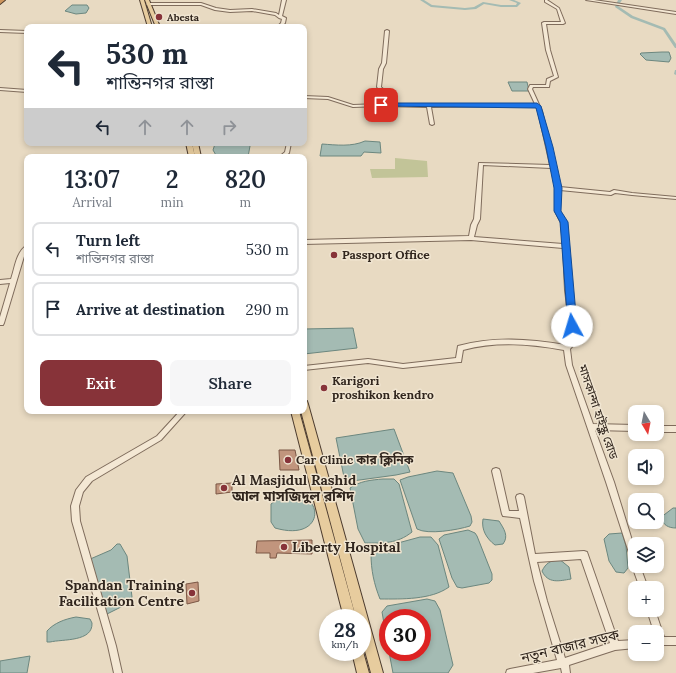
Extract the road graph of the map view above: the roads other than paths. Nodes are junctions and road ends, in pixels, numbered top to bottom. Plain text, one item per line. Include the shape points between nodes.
1 (3, 0) edge
2 (142, 0) edge
3 (284, 0) edge
4 (549, 0) edge
5 (588, 0) edge
6 (147, 2) edge
7 (0, 3) edge
8 (676, 13) edge
9 (280, 17) junction
10 (149, 24) edge
11 (157, 24) edge
12 (282, 24) edge
13 (0, 31) edge
14 (387, 31) dead end
15 (24, 32) edge
16 (0, 89) edge
17 (24, 91) edge
18 (307, 97) edge
19 (381, 105) junction
20 (537, 105) junction
21 (429, 106) junction
22 (432, 124) dead end
23 (554, 167) junction
24 (558, 188) junction
25 (676, 198) edge
26 (471, 238) junction
27 (307, 242) edge
28 (565, 246) junction
29 (24, 251) edge
30 (14, 281) junction
31 (0, 282) edge
32 (1, 323) dead end
33 (567, 348) junction
34 (307, 368) edge
35 (181, 414) edge
36 (295, 414) edge
37 (307, 414) edge
38 (591, 427) junction
39 (628, 428) edge
40 (664, 429) edge
41 (676, 430) edge
42 (496, 471) dead end
43 (520, 498) dead end
44 (523, 515) junction
45 (628, 541) edge
46 (532, 558) junction
47 (348, 609) edge
48 (360, 609) edge
49 (676, 640) edge
50 (664, 641) edge
51 (628, 645) edge
52 (615, 646) junction
53 (371, 651) edge
54 (360, 661) edge
55 (563, 663) junction
56 (118, 673) edge
57 (363, 673) edge
58 (377, 673) edge
59 (510, 673) edge
60 (566, 673) edge

1 - 7 highway
2 - 10 main road
3 - 9 street
4 - 20 street, মাসকান্দা হাইস্কুল রোড via 546,1 558,10 563,23 544,23 556,77 548,80 548,86 531,86
5 - 8 street
6 - 9 street via 201,4 215,9 252,10
6 - 11 main road
9 - 12 street via 284,18
13 - 15 street
14 - 19 street via 380,81 383,92
16 - 17 street
18 - 19 street via 328,98 353,106
19 - 21 street
20 - 21 street
20 - 23 street, মাসকান্দা হাইস্কুল রোড
21 - 22 street
23 - 24 street, মাসকান্দা হাইস্কুল রোড
23 - 26 street via 482,164 477,219
24 - 25 street
24 - 28 street, মাসকান্দা হাইস্কুল রোড via 557,211 564,222
26 - 27 street
26 - 28 street
28 - 33 street, মাসকান্দা হাইস্কুল রোড via 574,341
29 - 30 street
30 - 31 street
30 - 32 street
33 - 34 street via 532,342 478,342 460,348 459,360 403,366 368,361
33 - 38 street, মাসকান্দা হাইস্কুল রোড via 569,365
35 - 56 street via 159,438 89,479 80,490 76,506 76,521
36 - 47 main road
37 - 48 main road
38 - 39 street
38 - 45 street, মাসকান্দা হাইস্কুল রোড
40 - 41 street
42 - 44 street via 506,514
43 - 44 street
44 - 46 street
46 - 52 street via 584,555
46 - 55 street
49 - 50 street
51 - 52 street, নতুন বাজার সড়ক
52 - 55 street, নতুন বাজার সড়ক
53 - 58 main road
54 - 57 main road
55 - 59 street, নতুন বাজার সড়ক
55 - 60 street

